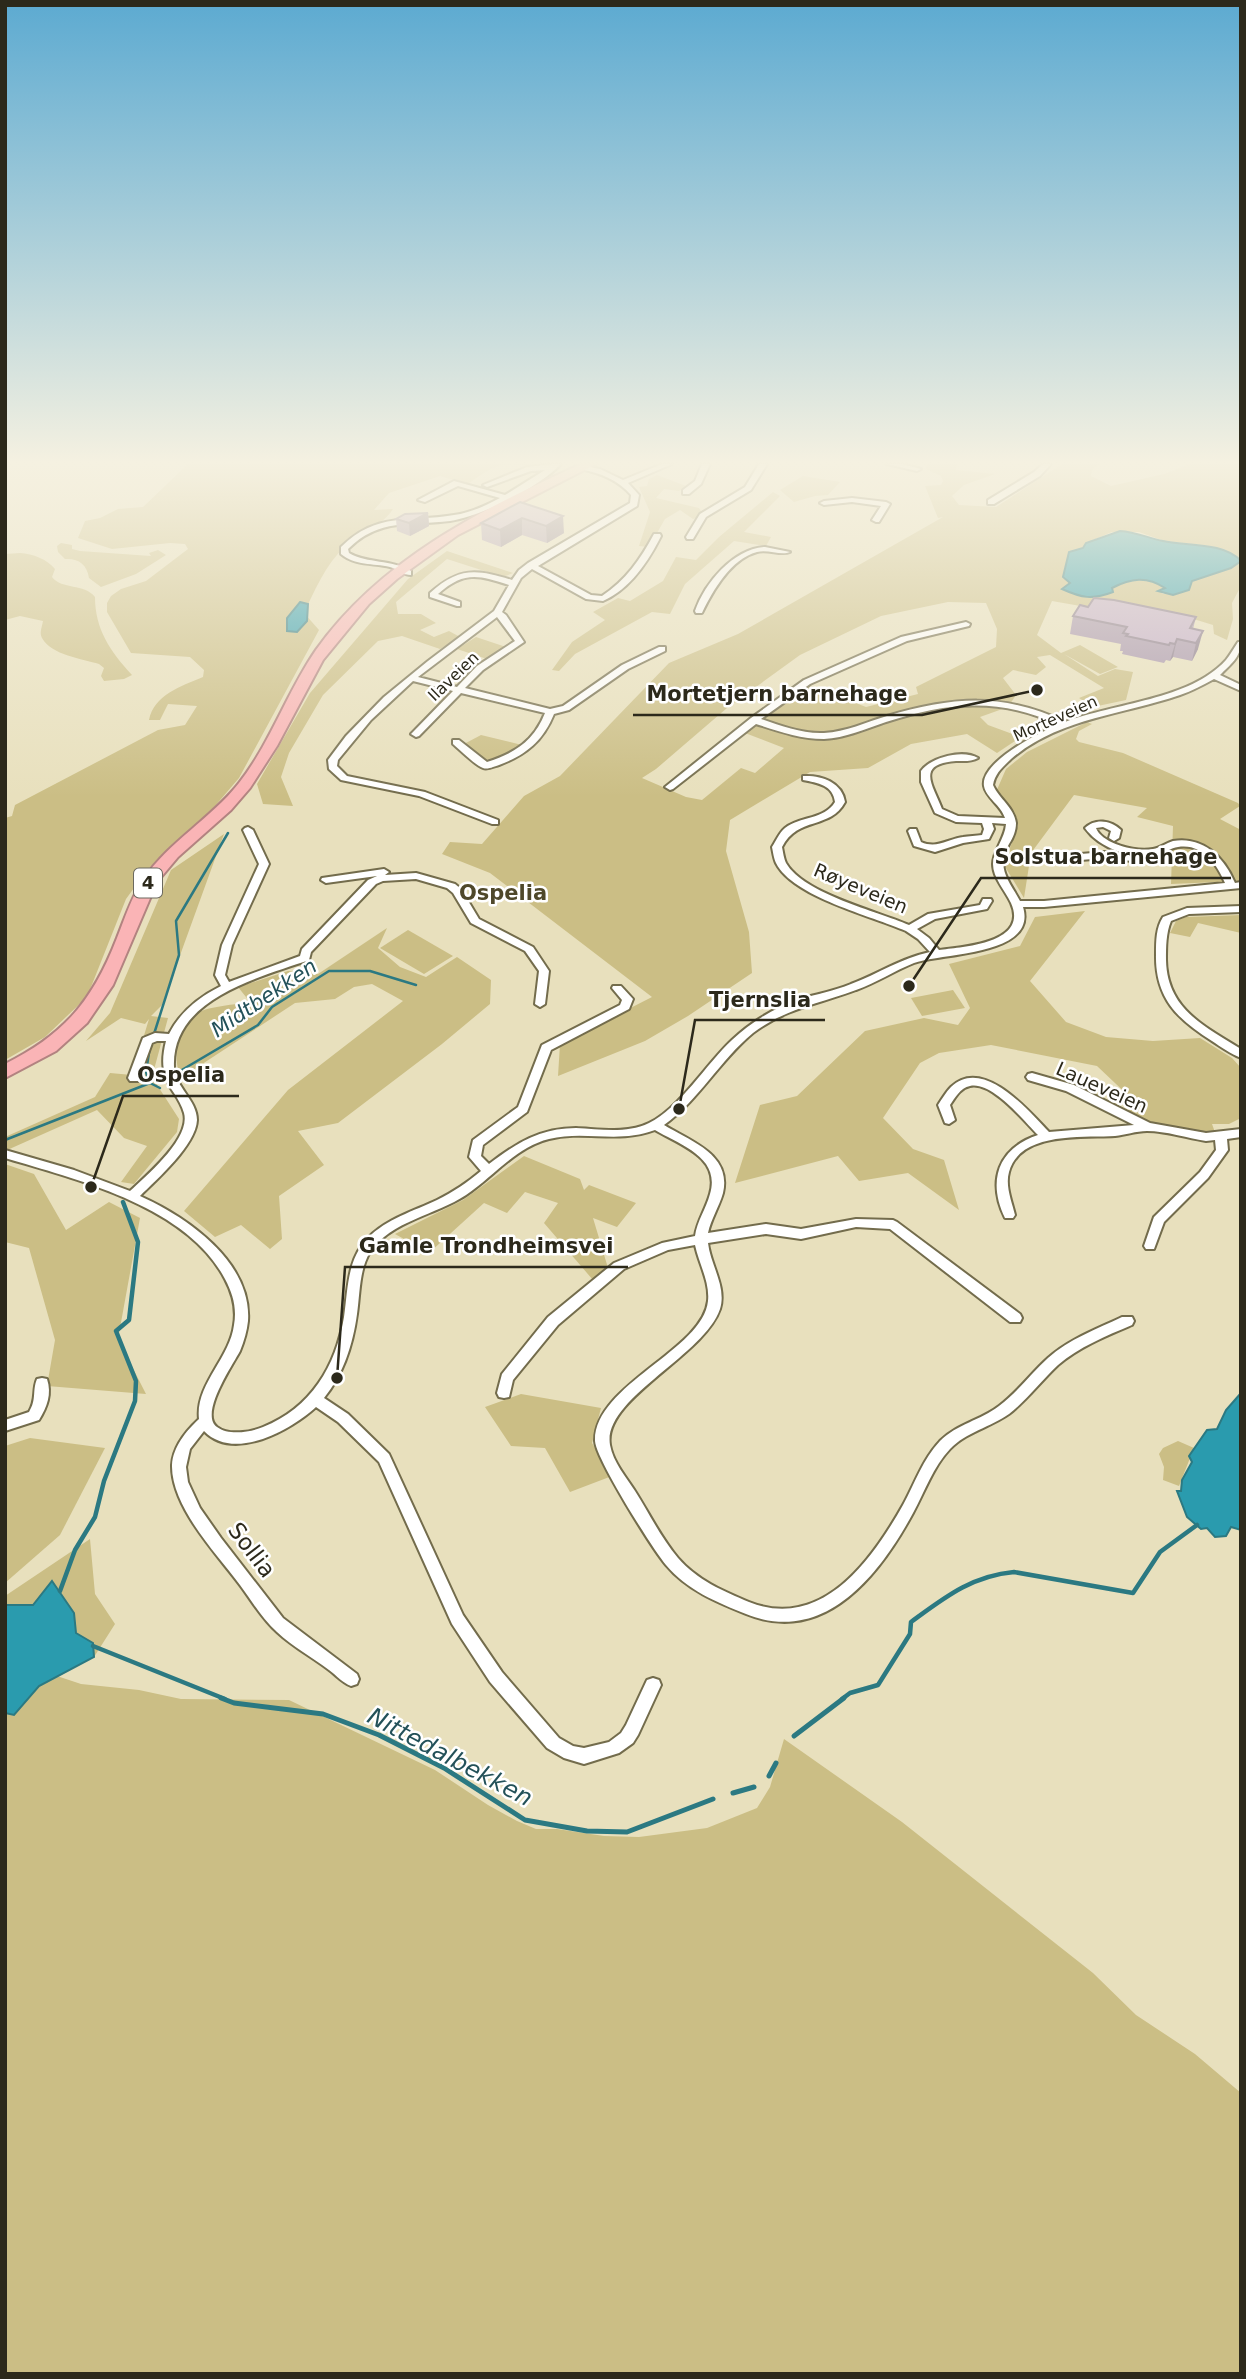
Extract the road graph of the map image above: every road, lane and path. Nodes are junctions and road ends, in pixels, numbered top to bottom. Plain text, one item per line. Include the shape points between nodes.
1 (397, 575) edge
2 (464, 575) edge
3 (487, 575) edge
4 (520, 575) edge
5 (549, 575) edge
6 (632, 575) edge
7 (723, 575) edge
8 (512, 583) junction
9 (457, 604) dead end
10 (699, 611) dead end
11 (497, 613) junction
12 (967, 624) dead end
13 (1241, 644) edge
14 (662, 649) dead end
15 (1214, 676) junction
16 (412, 678) junction
17 (1241, 688) edge
18 (459, 691) junction
19 (550, 712) junction
20 (754, 720) junction
21 (1067, 726) junction
22 (415, 734) dead end
23 (456, 742) dead end
24 (973, 758) dead end
25 (486, 766) joint
26 (806, 778) dead end
27 (670, 787) dead end
28 (986, 821) junction
29 (1010, 821) junction
30 (495, 822) dead end
31 (248, 830) dead end
32 (913, 831) dead end
33 (1114, 838) dead end
34 (1155, 852) junction
35 (1056, 859) dead end
36 (416, 876) junction
37 (326, 880) dead end
38 (1236, 885) edge
39 (987, 901) dead end
40 (1018, 904) junction
41 (1241, 909) edge
42 (911, 929) junction
43 (941, 954) junction
44 (226, 986) junction
45 (617, 988) dead end
46 (540, 1004) dead end
47 (174, 1038) junction
48 (1241, 1054) edge
49 (5, 1072) edge
50 (1032, 1077) dead end
51 (134, 1078) dead end
52 (949, 1120) dead end
53 (656, 1125) junction
54 (1147, 1126) junction
55 (1241, 1133) edge
56 (1046, 1136) junction
57 (1222, 1138) junction
58 (5, 1154) edge
59 (489, 1171) junction
60 (131, 1197) junction
61 (1009, 1215) dead end
62 (701, 1238) junction
63 (1150, 1246) dead end
64 (1015, 1318) dead end
65 (1127, 1321) dead end
66 (42, 1383) dead end
67 (504, 1393) dead end
68 (315, 1399) junction
69 (205, 1422) junction
70 (5, 1426) edge
71 (351, 1679) dead end
72 (653, 1685) dead end

1 - 49 highway, 4 via 359,606 336,633 244,786 149,881 105,987 88,1014 51,1046
2 - 9 street via 433,595
3 - 8 street
4 - 8 street
5 - 6 street via 589,597 603,599
7 - 10 street via 701,601
8 - 11 street
11 - 16 street
11 - 18 street, Ilaveien via 520,642 480,668
12 - 20 street via 904,639 848,662 795,690
13 - 15 street, Morteveien
14 - 19 street via 625,667 565,708
15 - 17 street
15 - 21 street, Morteveien via 1173,695
16 - 18 street
16 - 30 street via 367,720 336,755 332,767 355,782 439,795
18 - 19 street
18 - 22 street, Ilaveien
19 - 25 street via 545,726 523,752
20 - 21 street via 800,734 828,736 934,705 970,701 1023,708
20 - 27 street
21 - 29 street, Morteveien via 1024,746 988,779 989,789
23 - 25 street
24 - 28 street via 943,760 930,766 925,775 943,815
26 - 42 street, Røyeveien via 836,790 839,805 787,832 777,847 781,863 824,896
28 - 29 street
28 - 32 street via 986,837 941,849 917,844
29 - 40 street via 997,863
31 - 44 street via 264,864 227,945 220,975
33 - 34 street via 1116,830 1111,826 1090,828 1117,846
34 - 35 street via 1145,860 1105,855
34 - 38 street via 1177,843 1198,846 1219,861
36 - 37 street via 402,870
36 - 44 street via 372,882 306,951 306,958
36 - 46 street via 452,886 475,921 529,949 544,971
38 - 40 street
39 - 42 street, Røyeveien via 983,907 932,916
40 - 43 street via 1020,922 1007,937
41 - 48 street via 1187,911 1167,919 1160,971 1167,994 1186,1018
42 - 43 street, Røyeveien
43 - 53 street via 910,961 767,1018 736,1042
44 - 47 street via 195,1008
45 - 59 street via 628,999 625,1007 546,1048 523,1109 477,1143 475,1157
47 - 51 street via 147,1041
47 - 60 street via 169,1076 189,1111 189,1128
50 - 54 street, Laueveien via 1070,1088
52 - 56 street via 944,1105 950,1094 959,1086 981,1082 1001,1092
53 - 59 street via 629,1132 539,1138
53 - 62 street via 700,1150 715,1166 718,1192
54 - 56 street
54 - 57 street, Laueveien
55 - 57 street, Laueveien
56 - 61 street via 1020,1149 1004,1168 1002,1188
57 - 63 street via 1222,1150 1204,1175 1158,1220
58 - 60 street
59 - 68 street via 461,1192 390,1227 367,1246 356,1268 340,1358
60 - 69 street via 205,1244 224,1264 237,1291 242,1310 239,1338 206,1403
62 - 64 street via 754,1229 802,1234 856,1223 893,1225
62 - 65 street via 714,1285 713,1310 700,1331 605,1421 601,1440 608,1460 665,1553 688,1578 748,1611 772,1617 810,1613 847,1590 877,1558 946,1444 1002,1412 1060,1356
62 - 67 street via 647,1253 599,1281 537,1340 507,1378
66 - 70 street via 41,1404 34,1416
68 - 69 street via 292,1419 246,1437 222,1436
68 - 72 street via 343,1418 384,1458 457,1619 496,1677 553,1743 570,1754 584,1756 613,1748 627,1738
69 - 71 street, Sollia via 189,1439 180,1461 182,1482 192,1505 276,1621

